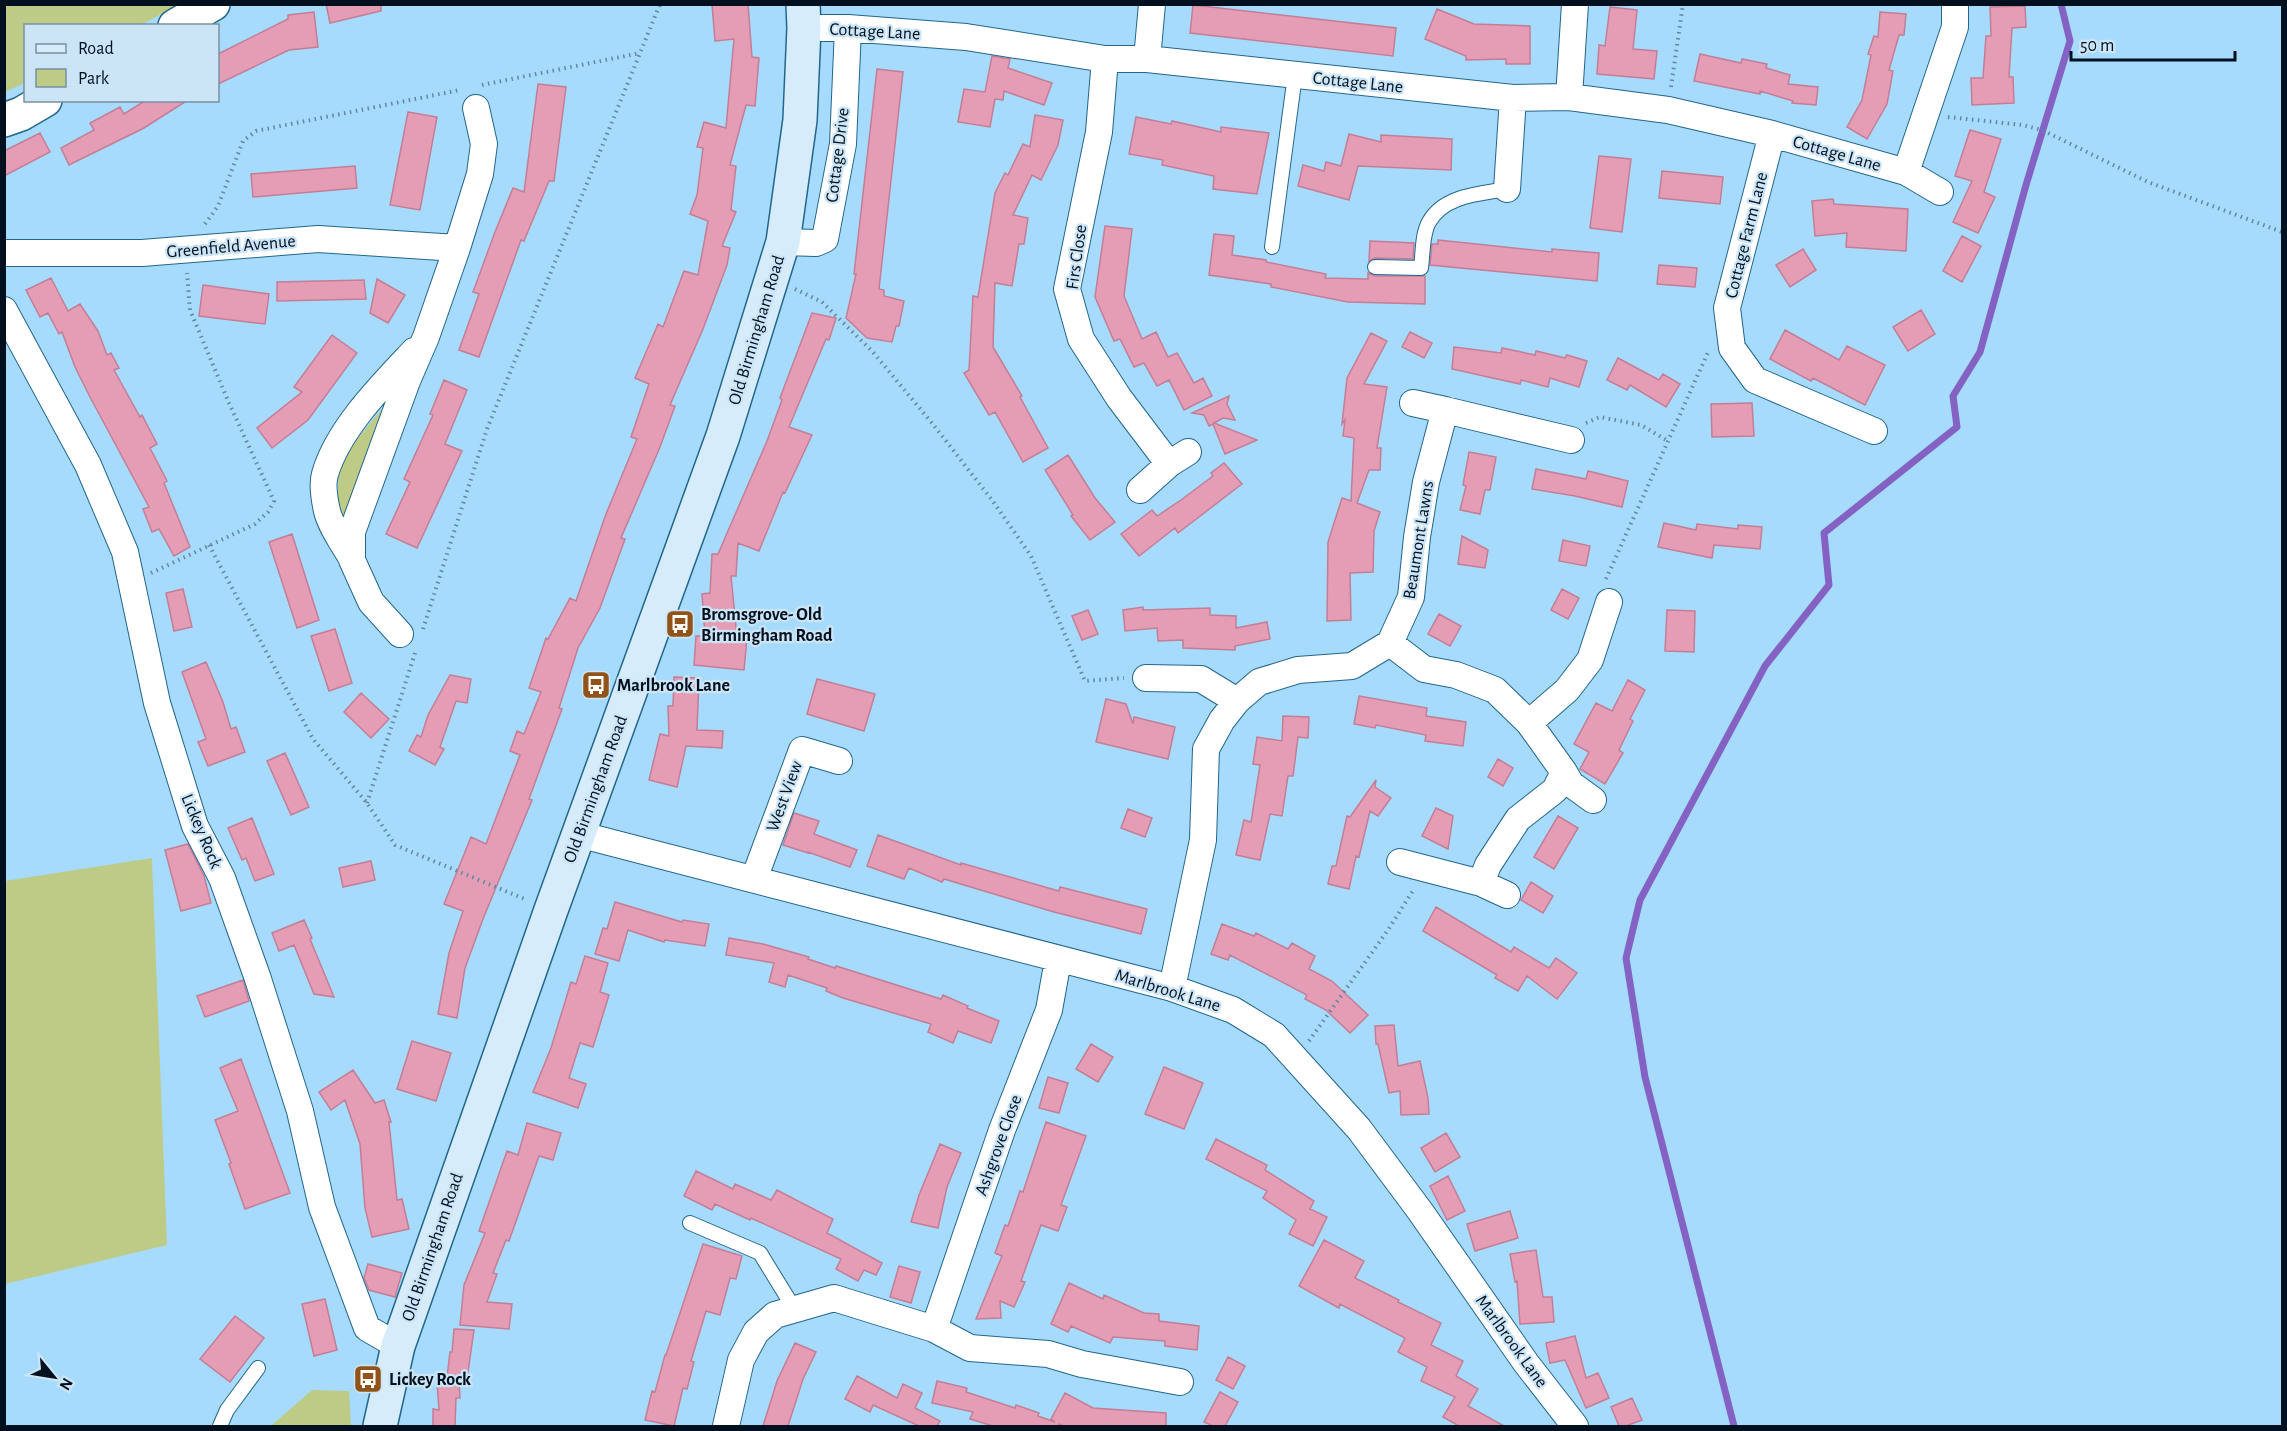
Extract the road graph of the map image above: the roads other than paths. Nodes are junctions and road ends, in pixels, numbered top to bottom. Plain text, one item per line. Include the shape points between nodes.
1 (213, 4) edge
2 (1152, 4) edge
3 (1575, 4) edge
4 (1955, 4) edge
5 (803, 16) edge
6 (178, 24) edge
7 (848, 28) junction
8 (1104, 59) junction
9 (1147, 59) junction
10 (1295, 75) junction
11 (473, 94) road end
12 (1569, 97) junction
13 (1513, 98) junction
14 (42, 102) edge
15 (4, 120) edge
16 (1772, 134) junction
17 (1906, 172) junction
18 (1507, 189) joint
19 (1940, 192) dead end
20 (783, 242) junction
21 (1272, 247) dead end
22 (457, 248) junction
23 (4, 253) edge
24 (1375, 267) dead end
25 (4, 310) edge
26 (426, 337) junction
27 (1413, 403) dead end
28 (1445, 410) junction
29 (1874, 431) dead end
30 (1571, 440) road end
31 (1140, 490) dead end
32 (352, 560) junction
33 (1609, 602) road end
34 (413, 637) road end
35 (1390, 643) junction
36 (1146, 678) road end
37 (1237, 701) junction
38 (1528, 723) junction
39 (839, 761) dead end
40 (1564, 772) junction
41 (1593, 800) dead end
42 (578, 834) junction
43 (1400, 862) dead end
44 (753, 879) junction
45 (1481, 883) junction
46 (1507, 895) dead end
47 (1058, 960) junction
48 (1172, 988) junction
49 (690, 1223) dead end
50 (795, 1310) junction
51 (934, 1329) junction
52 (398, 1346) junction
53 (258, 1368) dead end
54 (1180, 1382) dead end
55 (220, 1426) edge
56 (380, 1426) edge
57 (726, 1426) edge
58 (1575, 1426) edge

1 - 6 street
2 - 9 street
3 - 12 street
4 - 17 street, Cottage Lane via 1956,27
5 - 7 street, Cottage Lane
5 - 20 main road, Old Birmingham Road via 801,120
7 - 8 street, Cottage Lane via 966,37
7 - 20 street, Cottage Drive via 843,144 825,239 816,243
8 - 9 street, Cottage Lane
8 - 31 street, Firs Close via 1099,132 1067,289 1081,339 1119,398 1178,458
9 - 10 street, Cottage Lane
10 - 13 street, Cottage Lane
10 - 21 lane
11 - 22 street via 484,144 480,174
12 - 13 street, Cottage Lane
12 - 16 street, Cottage Lane via 1668,110
13 - 18 street
14 - 15 street
16 - 17 street, Cottage Lane
16 - 29 street, Cottage Farm Lane via 1727,308 1732,348 1755,380
17 - 19 street, Cottage Lane
18 - 24 lane via 1441,206 1428,224 1421,268
20 - 42 main road, Old Birmingham Road via 723,436
22 - 23 street, Greenfield Avenue via 318,239 142,253
22 - 26 street
25 - 52 street, Lickey Rock via 88,465 125,552 157,703 195,826 222,878 257,976 300,1111 322,1207 367,1328
26 - 32 street via 352,532
26 - 32 street via 348,429 333,452 324,477 327,512
27 - 28 street
28 - 30 street via 1547,423
28 - 35 street, Beaumont Lawns via 1426,482 1411,597
32 - 34 street via 371,602
33 - 38 street via 1590,660 1567,690
35 - 37 street via 1352,666 1298,670 1260,682
35 - 38 street via 1424,669 1456,675 1495,690
36 - 37 street via 1201,679
37 - 48 street via 1206,749 1203,840
38 - 40 street
39 - 44 street, West View via 802,750
40 - 41 street via 1571,784
40 - 45 street via 1555,790 1518,819
42 - 44 street, Marlbrook Lane
42 - 52 main road, Old Birmingham Road
43 - 45 street
44 - 47 street, Marlbrook Lane
45 - 46 street
47 - 48 street, Marlbrook Lane
47 - 51 street, Ashgrove Close via 1049,1010 1002,1130
48 - 58 street, Marlbrook Lane via 1233,1010 1274,1035 1359,1129
49 - 50 lane via 760,1253
50 - 51 street via 834,1298
50 - 57 street via 775,1315 756,1332 741,1360
51 - 54 street via 970,1348 1048,1354
52 - 56 main road, Old Birmingham Road
53 - 55 lane

